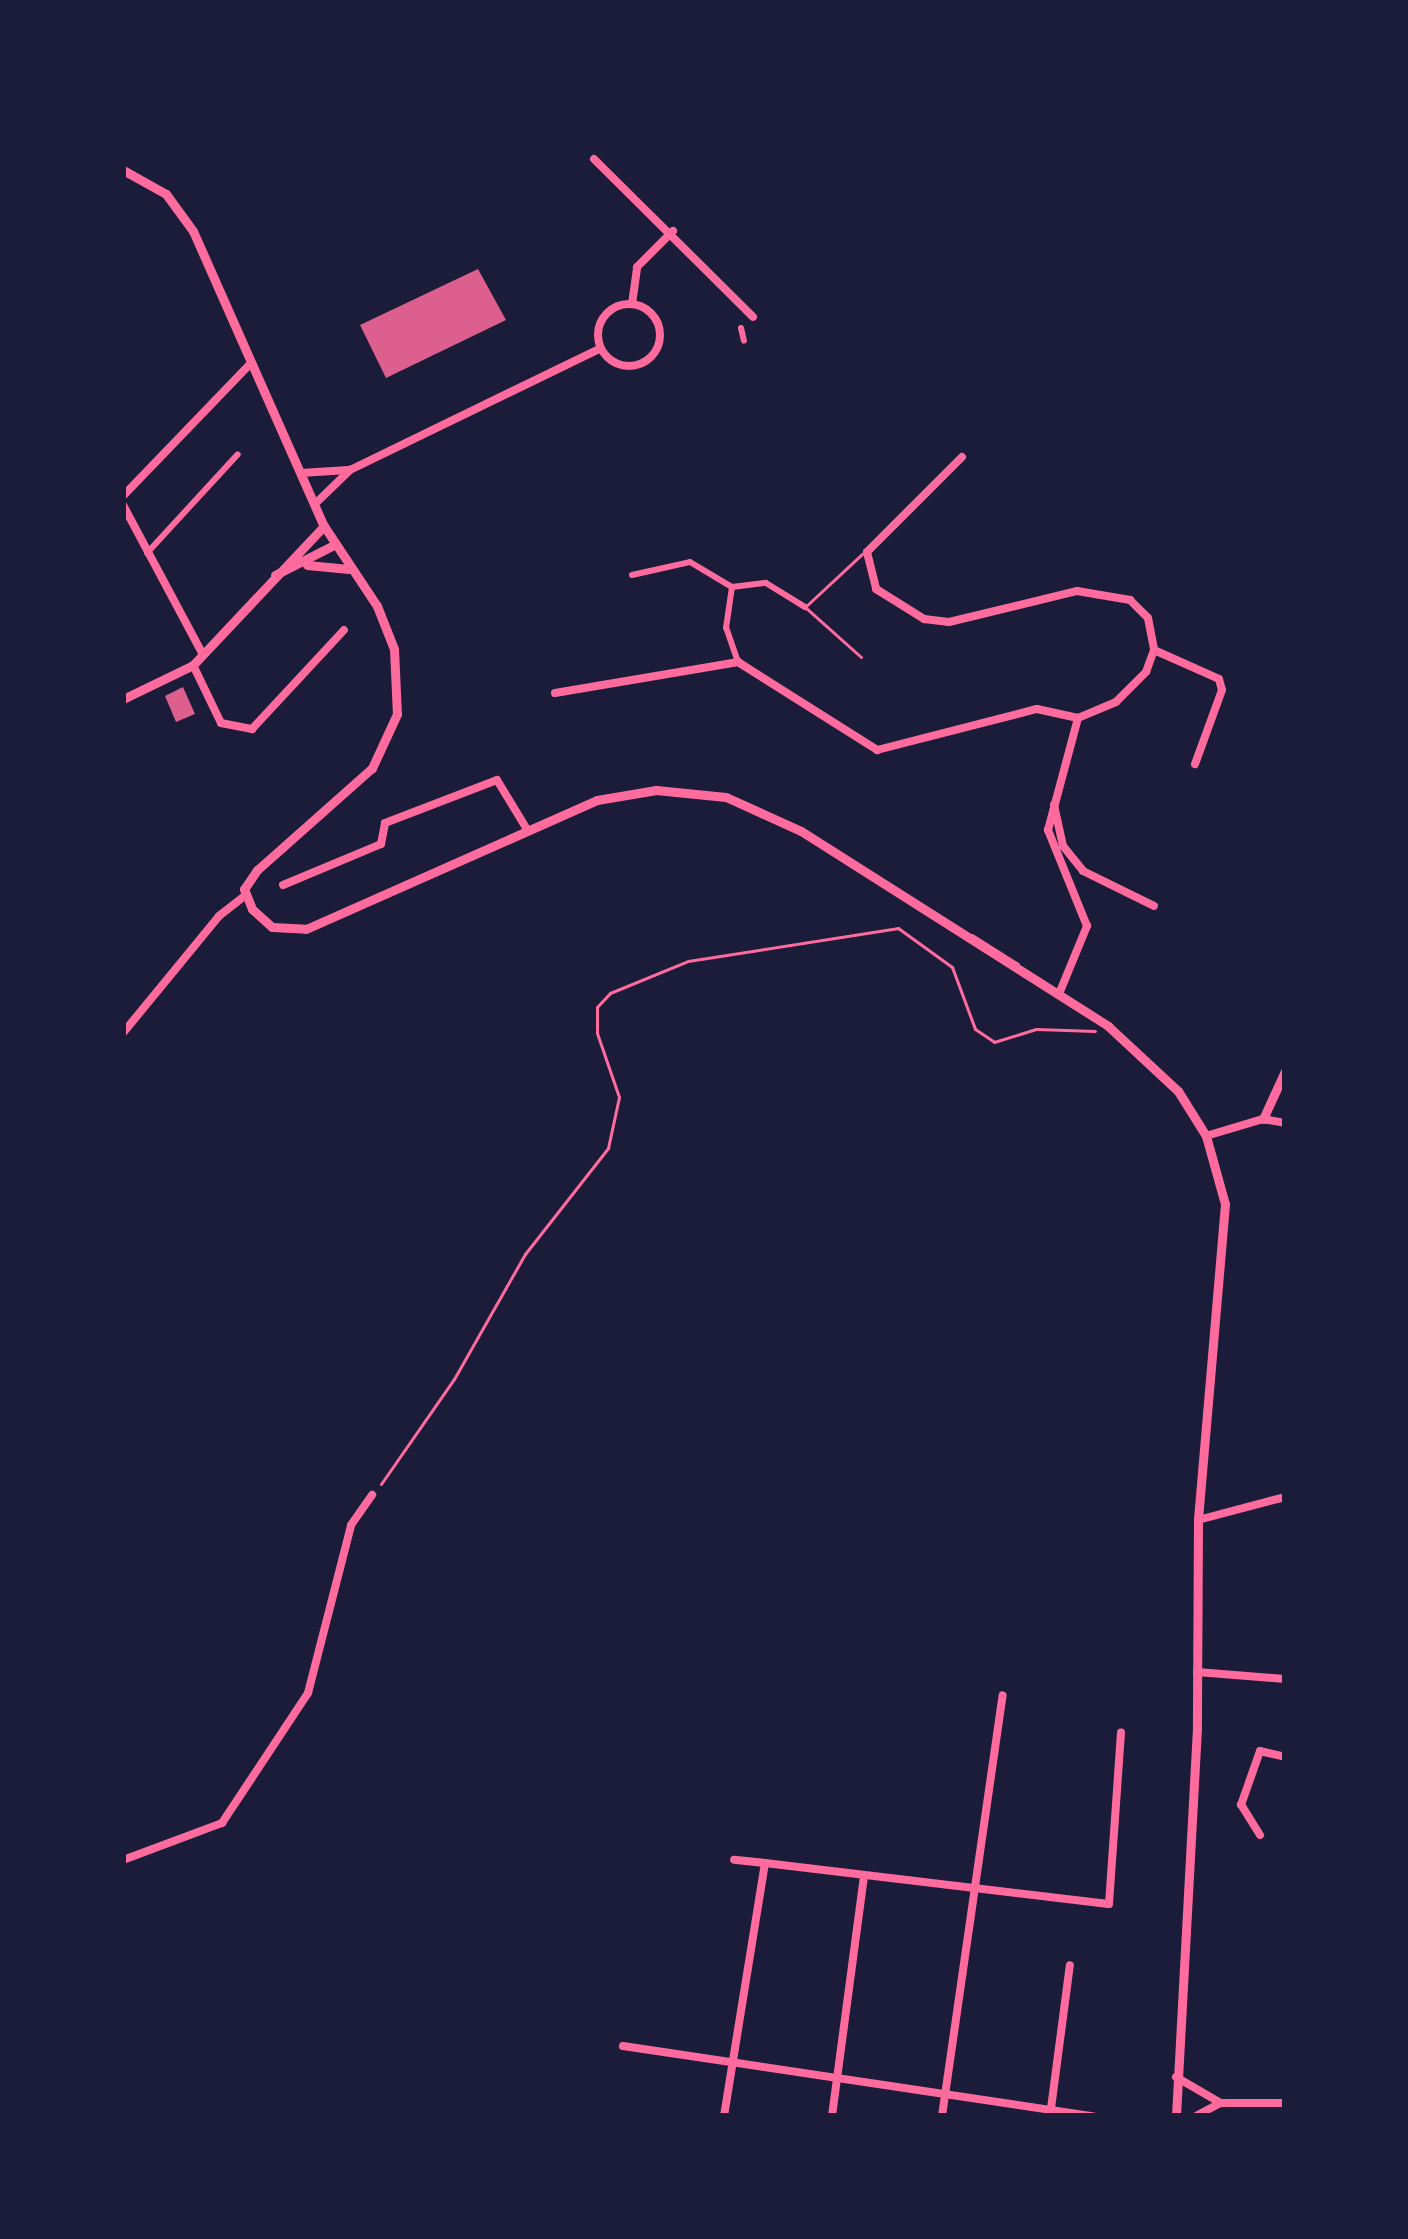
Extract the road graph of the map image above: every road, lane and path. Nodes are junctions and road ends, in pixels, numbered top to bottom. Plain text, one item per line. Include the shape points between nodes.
1 (594, 159) dead end
2 (123, 170) edge
3 (673, 231) junction
4 (632, 304) junction
5 (753, 316) dead end
6 (741, 328) dead end
7 (744, 341) dead end
8 (601, 349) junction
9 (251, 363) junction
10 (238, 454) dead end
11 (962, 457) dead end
12 (350, 470) junction
13 (301, 473) junction
14 (123, 496) edge
15 (315, 504) junction
16 (123, 506) edge
17 (324, 526) junction
18 (334, 545) junction
19 (867, 552) junction
20 (147, 554) junction
21 (302, 566) junction
22 (349, 569) junction
23 (275, 575) junction
24 (632, 575) dead end
25 (732, 587) junction
26 (805, 607) junction
27 (344, 630) dead end
28 (1154, 650) junction
29 (202, 655) junction
30 (860, 657) dead end
31 (737, 662) junction
32 (193, 665) junction
33 (555, 693) dead end
34 (123, 699) edge
35 (1078, 718) junction
36 (1196, 764) dead end
37 (1053, 798) junction
38 (529, 832) junction
39 (283, 885) dead end
40 (245, 896) junction
41 (1154, 906) dead end
42 (1059, 994) junction
43 (1108, 1026) junction
44 (123, 1033) edge
45 (1285, 1071) edge
46 (1264, 1119) junction
47 (1285, 1123) edge
48 (1206, 1136) junction
49 (372, 1495) joint
50 (1285, 1496) edge
51 (1198, 1520) junction
52 (1197, 1672) junction
53 (1285, 1679) edge
54 (1003, 1695) dead end
55 (1121, 1732) dead end
56 (1285, 1756) edge
57 (1260, 1835) dead end
58 (123, 1859) edge
59 (734, 1859) dead end
60 (765, 1863) junction
61 (864, 1875) junction
62 (974, 1891) junction
63 (1070, 1965) dead end
64 (623, 2046) dead end
65 (733, 2061) junction
66 (838, 2076) junction
67 (1176, 2077) junction
68 (945, 2092) junction
69 (1220, 2103) junction
70 (1285, 2103) edge
71 (1051, 2112) edge
72 (724, 2116) edge
73 (832, 2116) edge
74 (942, 2116) edge
75 (1094, 2116) edge
76 (1176, 2116) edge
77 (1196, 2116) edge

1 - 3 street
2 - 9 street via 180,209
3 - 4 street via 637,267
3 - 5 street
4 - 8 street via 601,321
4 - 8 street via 658,325 657,348 629,366
6 - 7 street
8 - 12 street
9 - 13 street
9 - 14 street
10 - 20 street
11 - 19 street
12 - 13 street
12 - 15 street
13 - 15 street
15 - 17 street
16 - 20 street
17 - 18 street
17 - 23 street
18 - 21 street
18 - 22 street
19 - 26 lane
19 - 28 street via 876,590 924,620 949,622 1105,590 1148,618
20 - 29 street
21 - 22 street
21 - 23 street
22 - 40 street via 377,606 394,650 397,714 372,767 256,870
23 - 29 street
24 - 25 street via 690,562
25 - 26 street via 766,583
25 - 31 street via 727,628
26 - 30 lane
27 - 32 street via 251,729 237,731 214,715
28 - 35 street via 1136,687
28 - 36 street via 1208,669 1222,690
29 - 32 street
31 - 33 street
31 - 35 street via 877,750 1037,709
32 - 34 street
35 - 37 street
37 - 41 street via 1064,846 1083,871
37 - 42 street via 1052,850 1087,926
38 - 39 street via 496,780 385,823 381,844
38 - 40 street via 306,929 272,927
38 - 42 street via 622,794 726,797 801,831
40 - 44 street via 219,916
42 - 43 street
43 - 48 street via 1178,1091
43 - 49 path via 1079,1036 1036,1029 994,1042 975,1029 952,967 898,928 688,961 610,993 598,1007 619,1097 608,1148 525,1254 406,1456
45 - 46 street
46 - 47 street
46 - 48 street
48 - 51 street via 1225,1204
49 - 58 street via 351,1525 308,1693 222,1823
50 - 51 street
51 - 52 street
52 - 53 street
52 - 67 street
54 - 62 street
55 - 62 street via 1109,1904
56 - 57 street via 1260,1751 1241,1805
59 - 60 street
60 - 61 street
60 - 65 street
61 - 62 street
61 - 66 street
62 - 68 street
63 - 71 street
64 - 65 street
65 - 66 street
65 - 72 street
66 - 68 street
66 - 73 street
67 - 69 street
67 - 76 street
68 - 71 street
68 - 74 street
69 - 70 street
69 - 77 street
71 - 75 street

